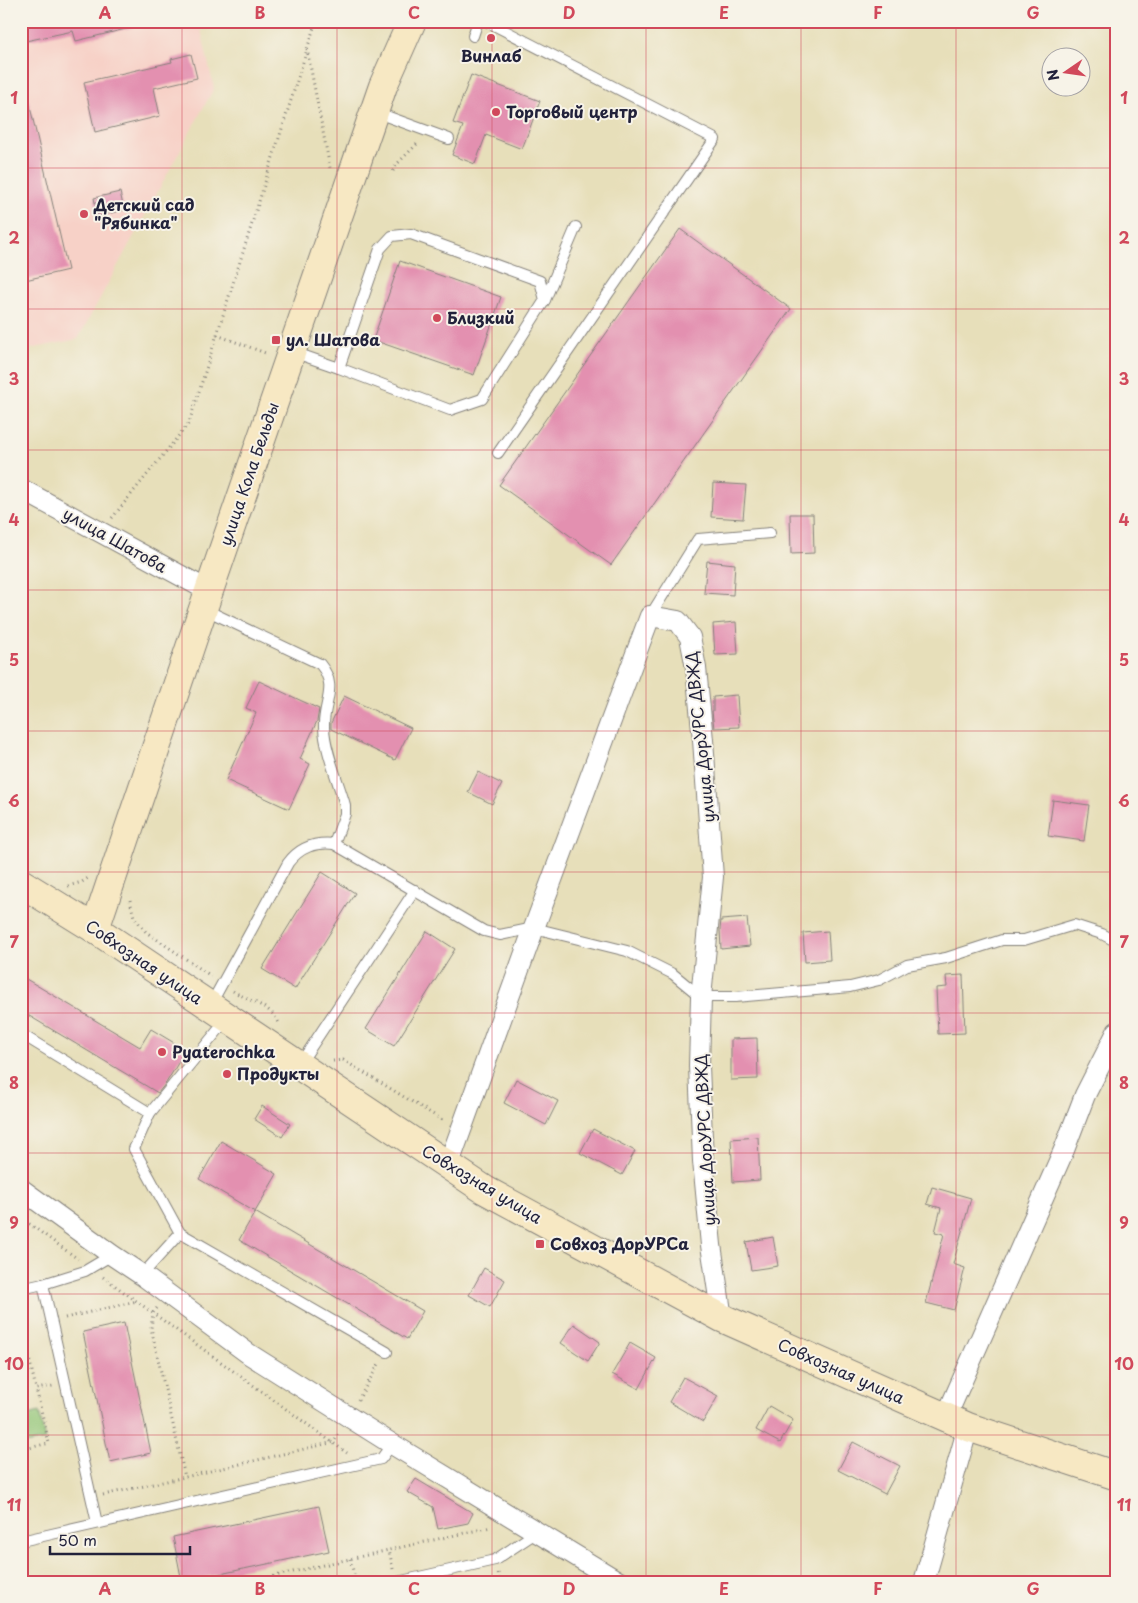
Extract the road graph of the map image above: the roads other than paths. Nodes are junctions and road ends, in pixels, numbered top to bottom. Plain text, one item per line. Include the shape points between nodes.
1 (412, 21) edge
2 (478, 21) edge
3 (486, 21) edge
4 (473, 36) dead end
5 (374, 112) junction
6 (449, 139) dead end
7 (576, 227) dead end
8 (545, 300) junction
9 (284, 354) junction
10 (339, 368) junction
11 (498, 454) dead end
12 (21, 489) edge
13 (770, 533) dead end
14 (206, 600) junction
15 (650, 616) junction
16 (334, 844) junction
17 (21, 883) edge
18 (415, 890) junction
19 (534, 928) junction
20 (96, 930) junction
21 (1117, 942) edge
22 (701, 997) junction
23 (219, 1012) junction
24 (1117, 1032) edge
25 (21, 1034) edge
26 (299, 1066) junction
27 (150, 1113) junction
28 (448, 1166) junction
29 (21, 1189) edge
30 (180, 1233) junction
31 (112, 1255) junction
32 (142, 1274) junction
33 (43, 1284) junction
34 (21, 1289) edge
35 (722, 1318) junction
36 (387, 1352) road end
37 (957, 1422) junction
38 (392, 1444) junction
39 (1117, 1476) edge
40 (98, 1523) junction
41 (537, 1532) junction
42 (21, 1541) edge
43 (396, 1578) edge
44 (619, 1582) edge
45 (924, 1582) edge

1 - 5 main road, улица Кола Бельды
2 - 4 lane
3 - 11 lane via 715,139
5 - 6 lane
5 - 9 main road, улица Кола Бельды
7 - 8 lane
8 - 10 lane via 482,398 450,410
8 - 10 lane via 540,281 411,234 392,236 380,250
9 - 10 lane
9 - 14 main road, улица Кола Бельды
12 - 14 street, улица Шатова
13 - 15 lane via 698,539
14 - 16 lane via 320,664 327,673 330,683 324,726 345,805
14 - 20 main road, улица Кола Бельды
15 - 19 street
15 - 22 street, улица ДорУРС ДВЖД via 678,621 690,637 696,668 713,877
16 - 18 lane
16 - 23 lane via 303,848 288,862
17 - 20 main road, Совхозная улица
18 - 19 lane via 484,931 500,935
18 - 26 lane
19 - 22 lane via 627,951 672,974
19 - 28 street
20 - 23 main road, Совхозная улица
21 - 22 lane via 1074,925 1024,940 1002,940 946,958 907,965 879,980 850,986 735,997
22 - 35 street, улица ДорУРС ДВЖД via 699,1066 703,1161
23 - 26 main road, Совхозная улица
23 - 27 lane
24 - 37 street via 1085,1095
25 - 27 lane
26 - 28 main road, Совхозная улица
27 - 30 lane via 134,1149
28 - 35 main road, Совхозная улица via 485,1190
29 - 31 street
30 - 32 lane
30 - 36 lane
31 - 32 street
31 - 33 lane via 90,1268
32 - 38 street via 250,1354
33 - 34 lane
33 - 40 lane
35 - 37 main road, Совхозная улица
37 - 39 main road, Совхозная улица
37 - 45 street
38 - 40 lane via 381,1459
38 - 41 street
40 - 42 lane
41 - 43 lane via 495,1560
41 - 44 street

